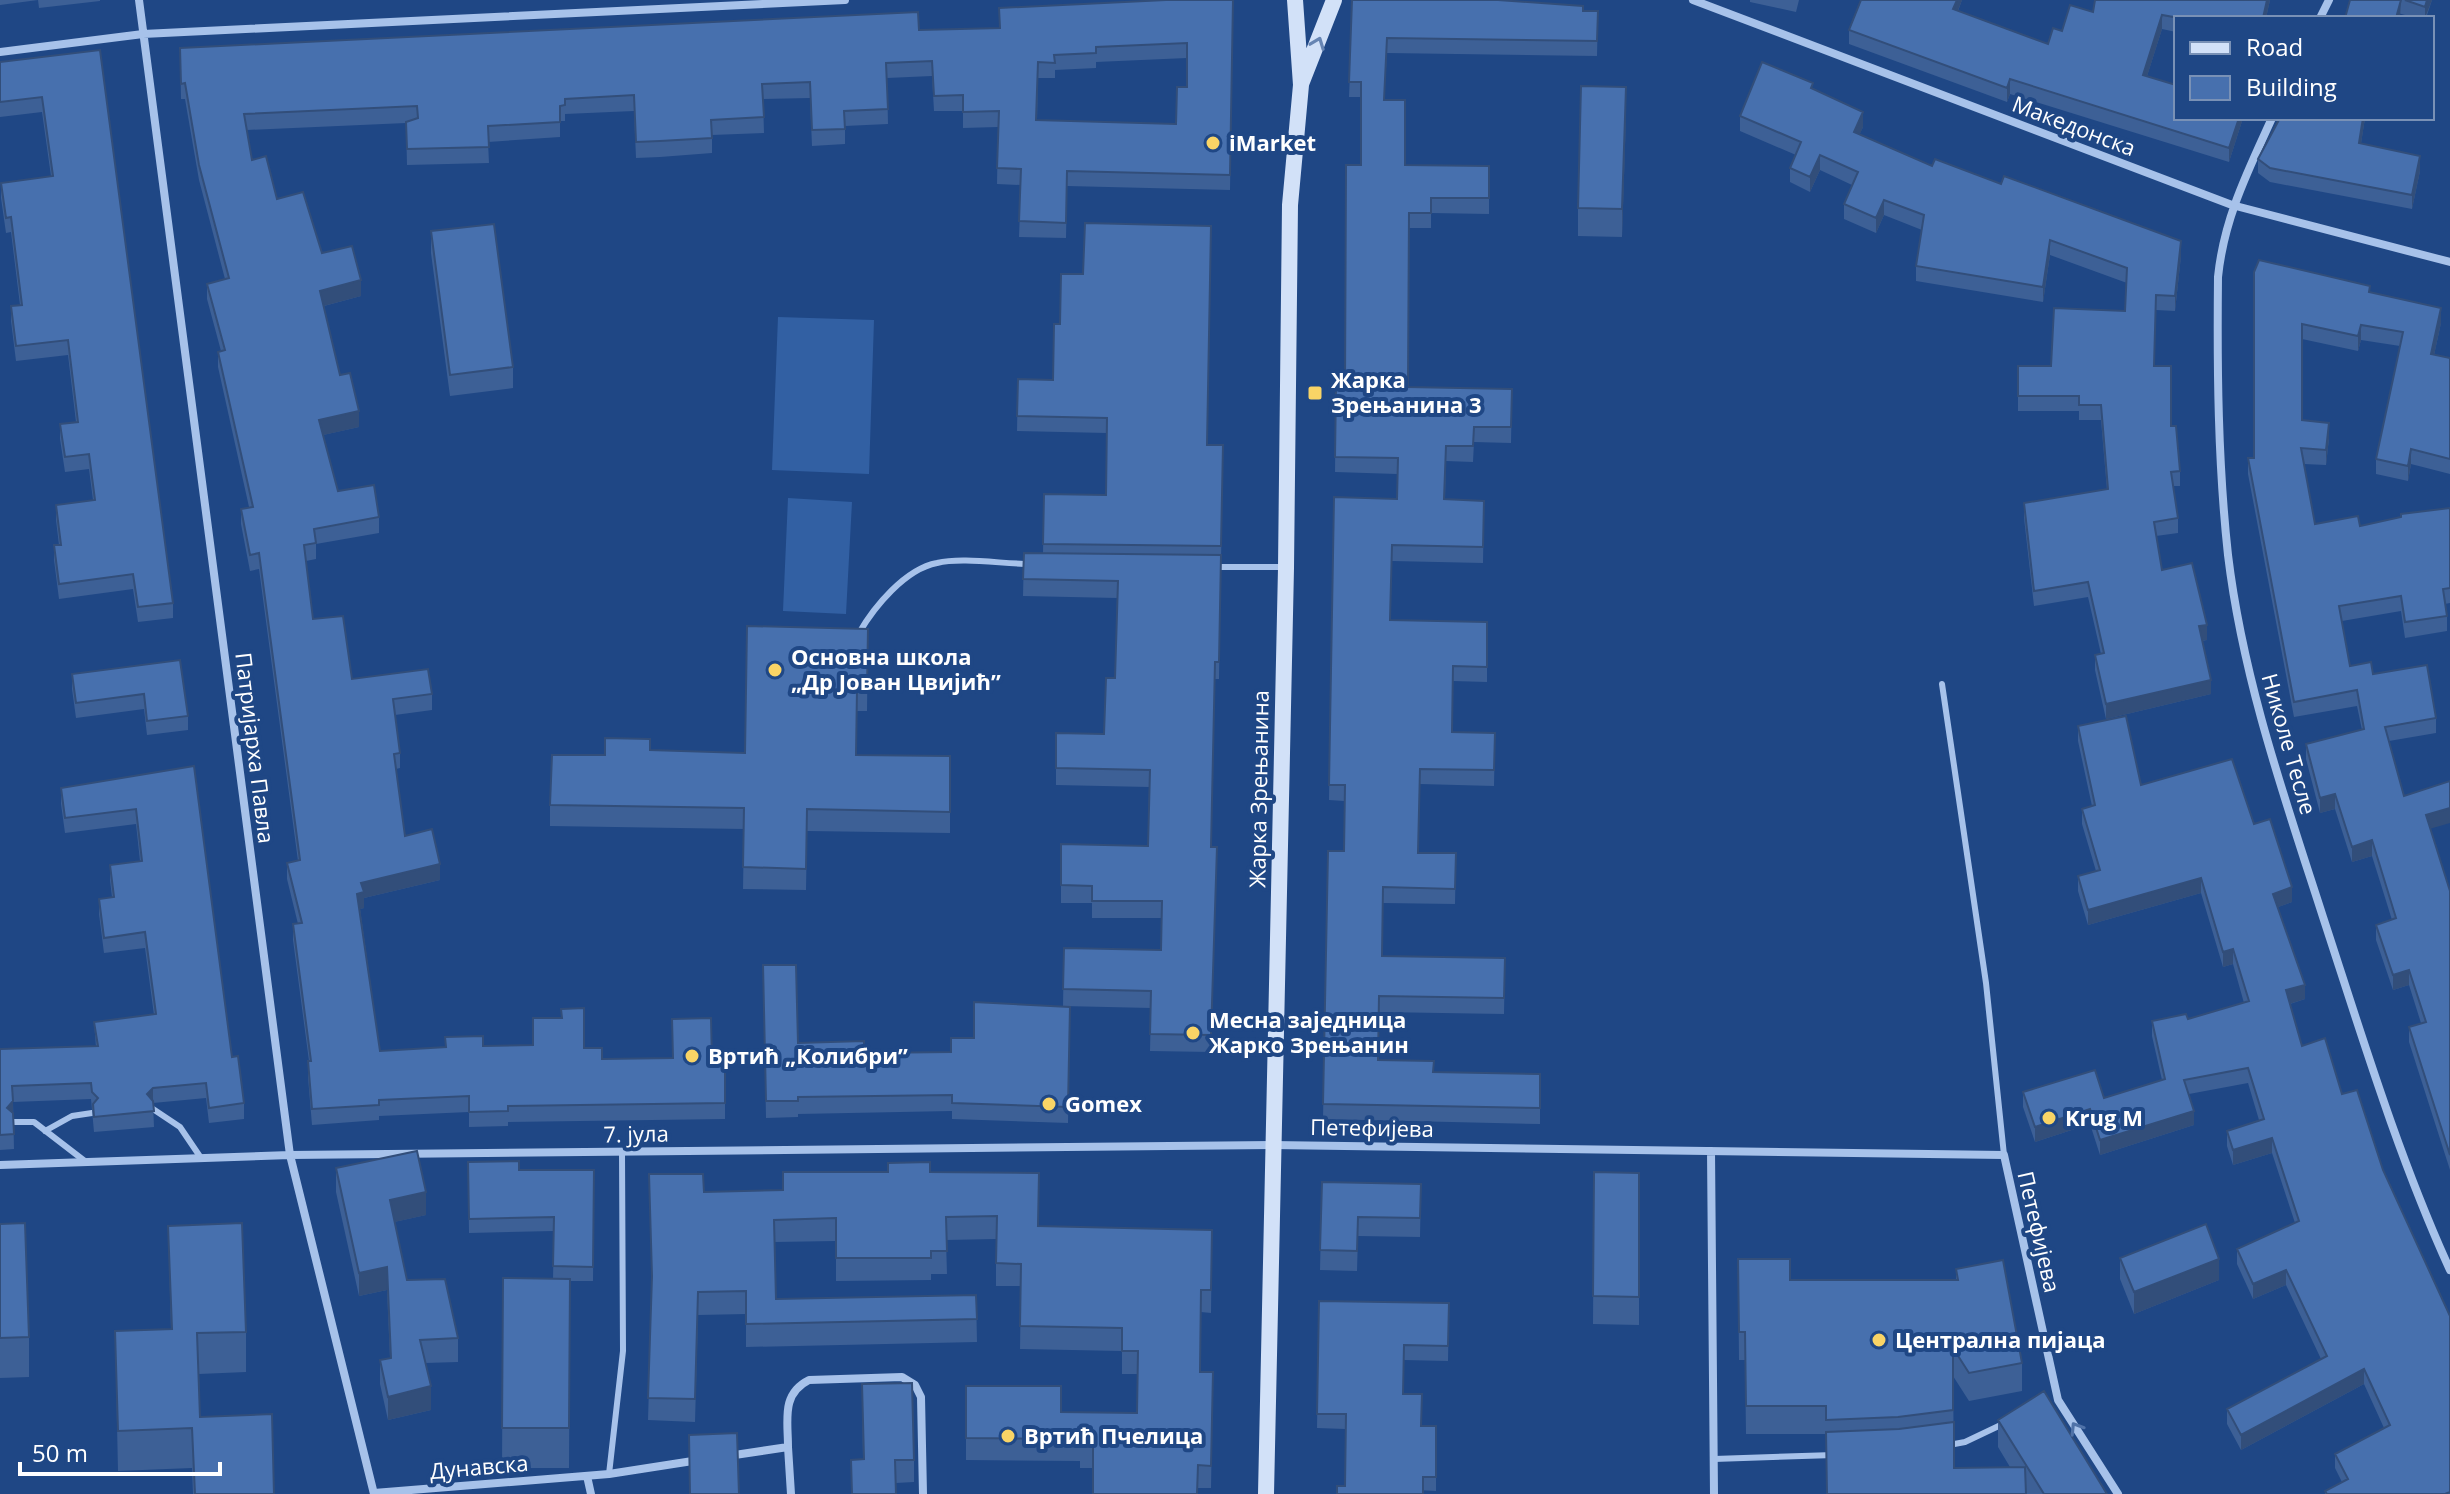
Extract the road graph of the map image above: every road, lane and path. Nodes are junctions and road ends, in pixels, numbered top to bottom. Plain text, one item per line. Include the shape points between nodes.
1 (139, 0) edge
2 (845, 0) edge
3 (1295, 0) edge
4 (1334, 0) edge
5 (1693, 0) edge
6 (651, 4) edge
7 (143, 34) junction
8 (0, 52) edge
9 (1301, 85) junction
10 (2271, 120) edge
11 (2232, 205) junction
12 (2450, 262) edge
13 (1046, 564) edge
14 (1203, 567) edge
15 (1286, 568) junction
16 (857, 635) edge
17 (1942, 684) dead end
18 (153, 1109) edge
19 (92, 1113) edge
20 (13, 1122) edge
21 (45, 1131) junction
22 (1272, 1145) junction
23 (1711, 1151) junction
24 (622, 1153) junction
25 (290, 1155) junction
26 (2004, 1155) junction
27 (201, 1158) junction
28 (86, 1162) junction
29 (0, 1165) edge
30 (2450, 1270) edge
31 (2057, 1397) junction
32 (2044, 1403) edge
33 (2018, 1416) edge
34 (1939, 1446) edge
35 (788, 1447) junction
36 (1836, 1455) edge
37 (1714, 1459) junction
38 (609, 1474) junction
39 (587, 1476) junction
40 (374, 1493) edge
41 (591, 1494) edge
42 (791, 1494) edge
43 (923, 1494) edge
44 (1266, 1494) edge
45 (1714, 1494) edge
46 (2118, 1494) edge

1 - 7 street, Патријарха Павла
2 - 6 street
3 - 9 main road, Жарка Зрењанина
9 -> 4 main road, Жарка Зрењанина
5 - 11 street, Македонска
6 - 7 street
7 - 8 street
7 - 25 street, Патријарха Павла
9 - 15 main road, Жарка Зрењанина via 1290,205
10 - 11 street, Николе Тесле
11 - 12 street, Македонска
11 - 30 street, Николе Тесле via 2219,265 2217,349 2222,488 2239,624 2272,761 2341,973 2426,1218
13 - 16 lane via 936,563 891,593
14 - 15 lane
15 - 22 main road, Жарка Зрењанина
17 - 26 lane via 1986,983
18 - 27 lane via 180,1127
19 - 21 lane via 72,1116
20 - 21 lane via 34,1122
21 - 28 lane
22 - 23 street, Петефијева
22 - 24 street, 7. јула
22 - 44 main road, Жарка Зрењанина
23 - 26 street, Петефијева
23 - 37 street
24 - 25 street, 7. јула
24 - 38 lane via 623,1339
25 - 27 street, 7. јула
25 - 40 street, Патријарха Павла
26 - 31 street, Петефијева
27 - 28 street, 7. јула
28 - 29 street, 7. јула
31 - 32 lane
46 -> 31 street, Петефијева
33 - 34 lane via 1965,1442
35 - 38 street, Дунавска
35 - 42 street
35 - 43 street via 788,1398 796,1386 809,1380 902,1377 921,1397
36 - 37 lane
37 - 45 street
38 - 39 street, Дунавска
39 - 40 street, Дунавска
39 - 41 street

